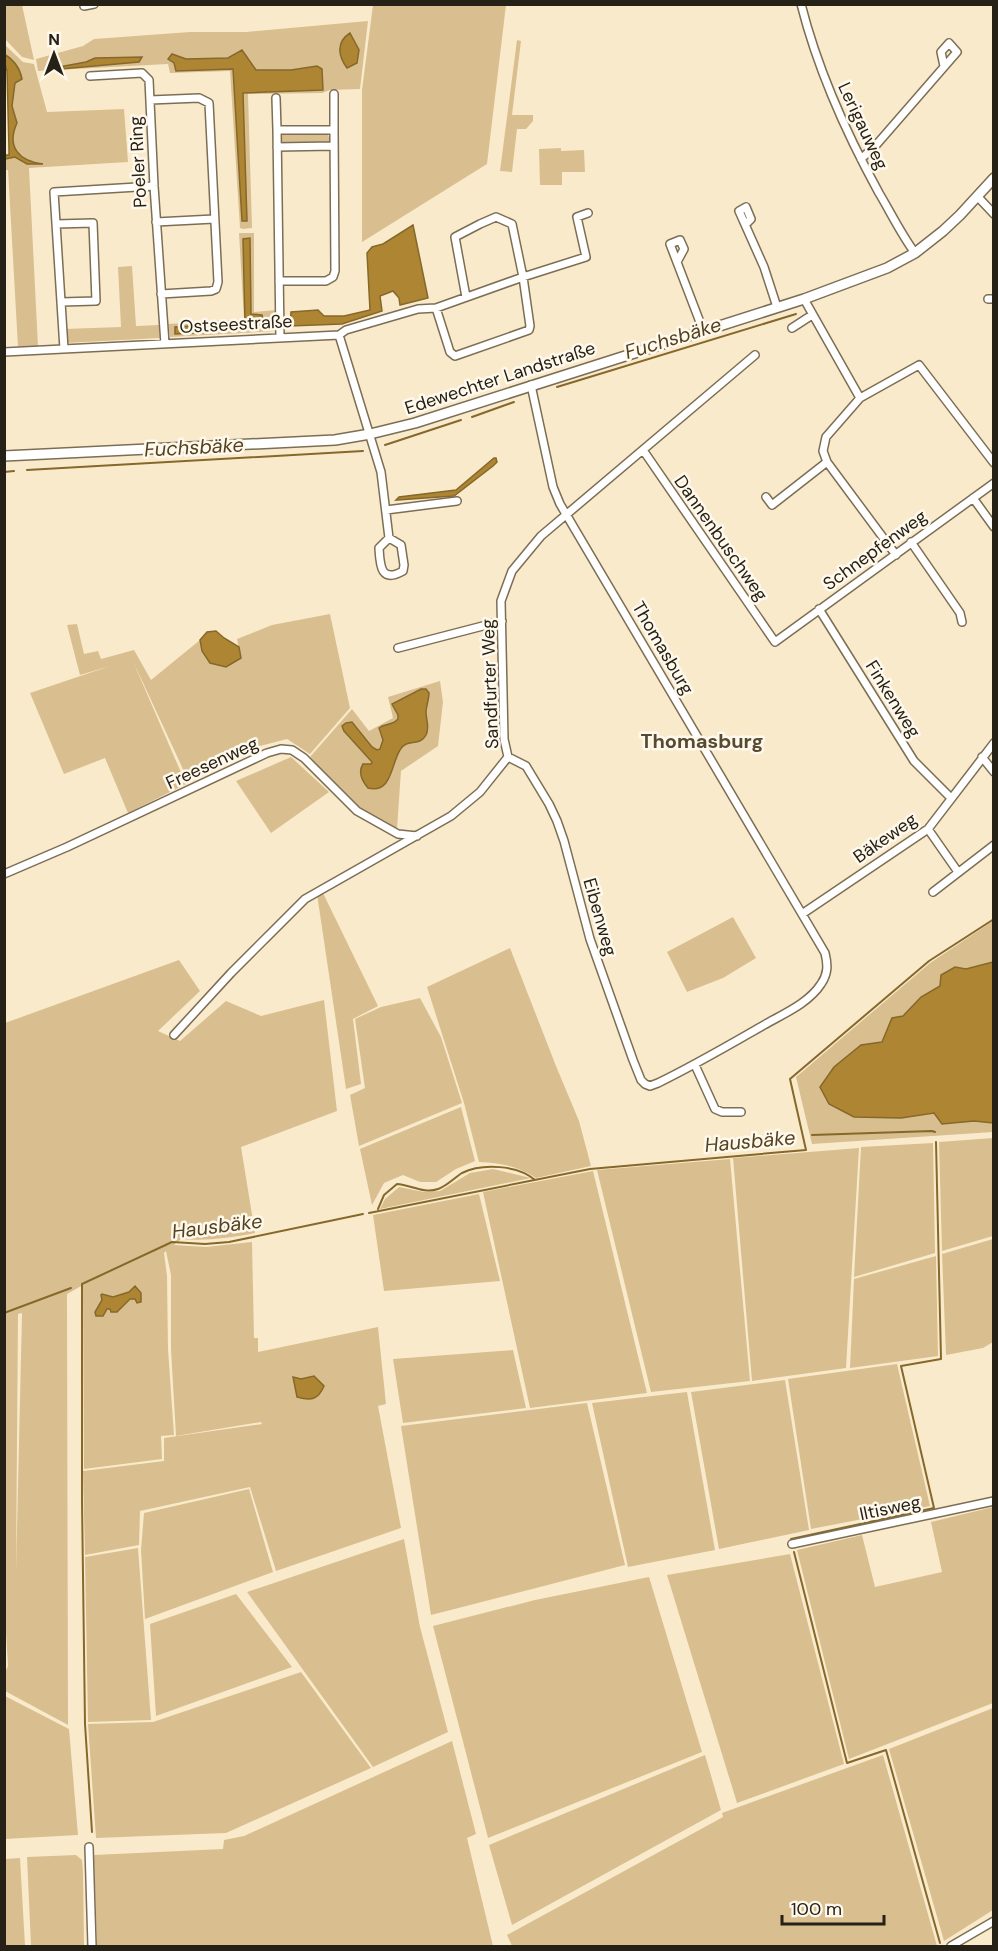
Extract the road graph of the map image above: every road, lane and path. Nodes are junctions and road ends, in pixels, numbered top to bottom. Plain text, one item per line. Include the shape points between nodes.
1 (84, 4) edge
2 (94, 4) edge
3 (801, 4) edge
4 (944, 66) dead end
5 (90, 76) dead end
6 (334, 94) dead end
7 (276, 98) dead end
8 (150, 100) junction
9 (277, 130) junction
10 (334, 130) junction
11 (333, 146) junction
12 (278, 147) junction
13 (861, 159) junction
14 (993, 178) edge
15 (154, 186) junction
16 (977, 196) junction
17 (588, 213) dead end
18 (993, 214) edge
19 (214, 219) junction
20 (156, 222) junction
21 (56, 224) junction
22 (746, 224) dead end
23 (915, 253) junction
24 (677, 262) dead end
25 (523, 277) junction
26 (279, 281) junction
27 (161, 294) junction
28 (466, 297) junction
29 (804, 299) junction
30 (61, 302) junction
31 (777, 307) junction
32 (436, 308) junction
33 (813, 315) junction
34 (792, 328) dead end
35 (703, 330) junction
36 (339, 335) junction
37 (280, 337) junction
38 (165, 344) junction
39 (64, 349) junction
40 (4, 352) edge
41 (755, 355) dead end
42 (531, 385) junction
43 (860, 398) junction
44 (370, 434) junction
45 (643, 450) junction
46 (4, 456) edge
47 (827, 462) junction
48 (993, 463) edge
49 (993, 483) edge
50 (766, 497) dead end
51 (974, 498) junction
52 (457, 501) dead end
53 (386, 510) junction
54 (567, 514) junction
55 (993, 527) edge
56 (389, 538) junction
57 (911, 542) junction
58 (896, 555) junction
59 (819, 609) junction
60 (502, 621) junction
61 (962, 622) dead end
62 (775, 642) joint
63 (398, 648) dead end
64 (993, 743) edge
65 (508, 757) junction
66 (982, 757) junction
67 (993, 772) edge
68 (951, 798) junction
69 (927, 829) junction
70 (417, 836) junction
71 (993, 845) edge
72 (958, 872) junction
73 (4, 874) edge
74 (933, 892) dead end
75 (802, 914) junction
76 (174, 1035) dead end
77 (695, 1065) junction
78 (658, 1083) joint
79 (741, 1112) dead end
80 (993, 1501) edge
81 (792, 1544) dead end
82 (89, 1848) dead end
83 (993, 1922) edge
84 (92, 1947) edge
85 (951, 1947) edge

1 - 2 street
3 - 13 street, Lerigauweg via 831,95
4 - 13 street
5 - 8 street, Poeler Ring via 141,73 149,80
6 - 10 street
7 - 9 street
8 - 15 street, Poeler Ring
8 - 19 street, Poeler Ring via 198,98 208,103
9 - 10 street
9 - 12 street
10 - 11 street
11 - 12 street
11 - 26 street via 333,277 326,281
12 - 26 street
13 - 23 street, Lerigauweg
14 - 16 main road, Edewechter Landstraße
15 - 20 street, Poeler Ring
15 - 21 street via 54,192
16 - 18 street
16 - 23 main road, Edewechter Landstraße
17 - 25 street, Ostseestraße via 577,217 586,257
19 - 20 street, Poeler Ring
19 - 27 street, Poeler Ring via 216,289
20 - 27 street, Poeler Ring
21 - 30 street
21 - 30 street via 93,223 96,301
22 - 31 street
23 - 29 main road, Edewechter Landstraße via 887,268
24 - 35 street
25 - 28 street, Ostseestraße
25 - 28 street via 512,224 496,217 455,237
25 - 32 street via 529,330 455,356 450,352
26 - 37 street
27 - 38 street, Poeler Ring
28 - 32 street, Ostseestraße
29 - 31 main road, Edewechter Landstraße
29 - 33 street
30 - 39 street
31 - 35 main road, Edewechter Landstraße
32 - 36 street, Ostseestraße via 418,309
33 - 34 street
33 - 43 street
35 - 42 main road, Edewechter Landstraße
36 - 37 street, Ostseestraße
36 - 44 street
37 - 38 street, Ostseestraße
38 - 39 street, Ostseestraße
39 - 40 street, Ostseestraße
41 - 45 street, Sandfurter Weg
42 - 44 main road, Edewechter Landstraße
42 - 54 street, Thomasburg via 553,488
43 - 47 street via 826,437 823,451
43 - 48 street via 919,364
44 - 46 main road, Edewechter Landstraße via 334,440
44 - 53 street via 381,471
45 - 54 street, Sandfurter Weg
45 - 62 street, Dannenbuschweg
47 - 50 street via 772,505
47 - 58 street
49 - 51 street, Schnepfenweg
51 - 55 street
51 - 57 street, Schnepfenweg
52 - 53 street
53 - 56 street
54 - 60 street, Sandfurter Weg via 536,541 512,572 501,601
54 - 75 street, Thomasburg
56 - 56 street via 379,548 381,568 388,575 399,574 404,565 401,546
57 - 58 street, Schnepfenweg
57 - 61 street
58 - 59 street, Schnepfenweg
59 - 62 street, Schnepfenweg
59 - 68 street, Finkenweg via 914,761
60 - 63 street
60 - 65 street, Sandfurter Weg via 504,739
64 - 66 street, Bäkeweg
65 - 70 street, Sandfurter Weg via 480,792 451,816
65 - 78 street, Eibenweg via 526,766 549,804 564,841 595,955 637,1070 645,1084
66 - 67 street
66 - 68 street, Bäkeweg
68 - 69 street, Bäkeweg
69 - 72 street
69 - 75 street, Bäkeweg
70 - 73 street, Freesenweg via 398,834 357,811 304,758 292,750 281,749
70 - 76 street, Sandfurter Weg via 305,899
71 - 72 street
72 - 74 street
75 - 77 street, Thomasburg via 825,953 826,975 821,985 786,1013
77 - 78 street, Thomasburg
77 - 79 street via 715,1109
80 - 81 street, Iltisweg
82 - 84 street
83 - 85 street

